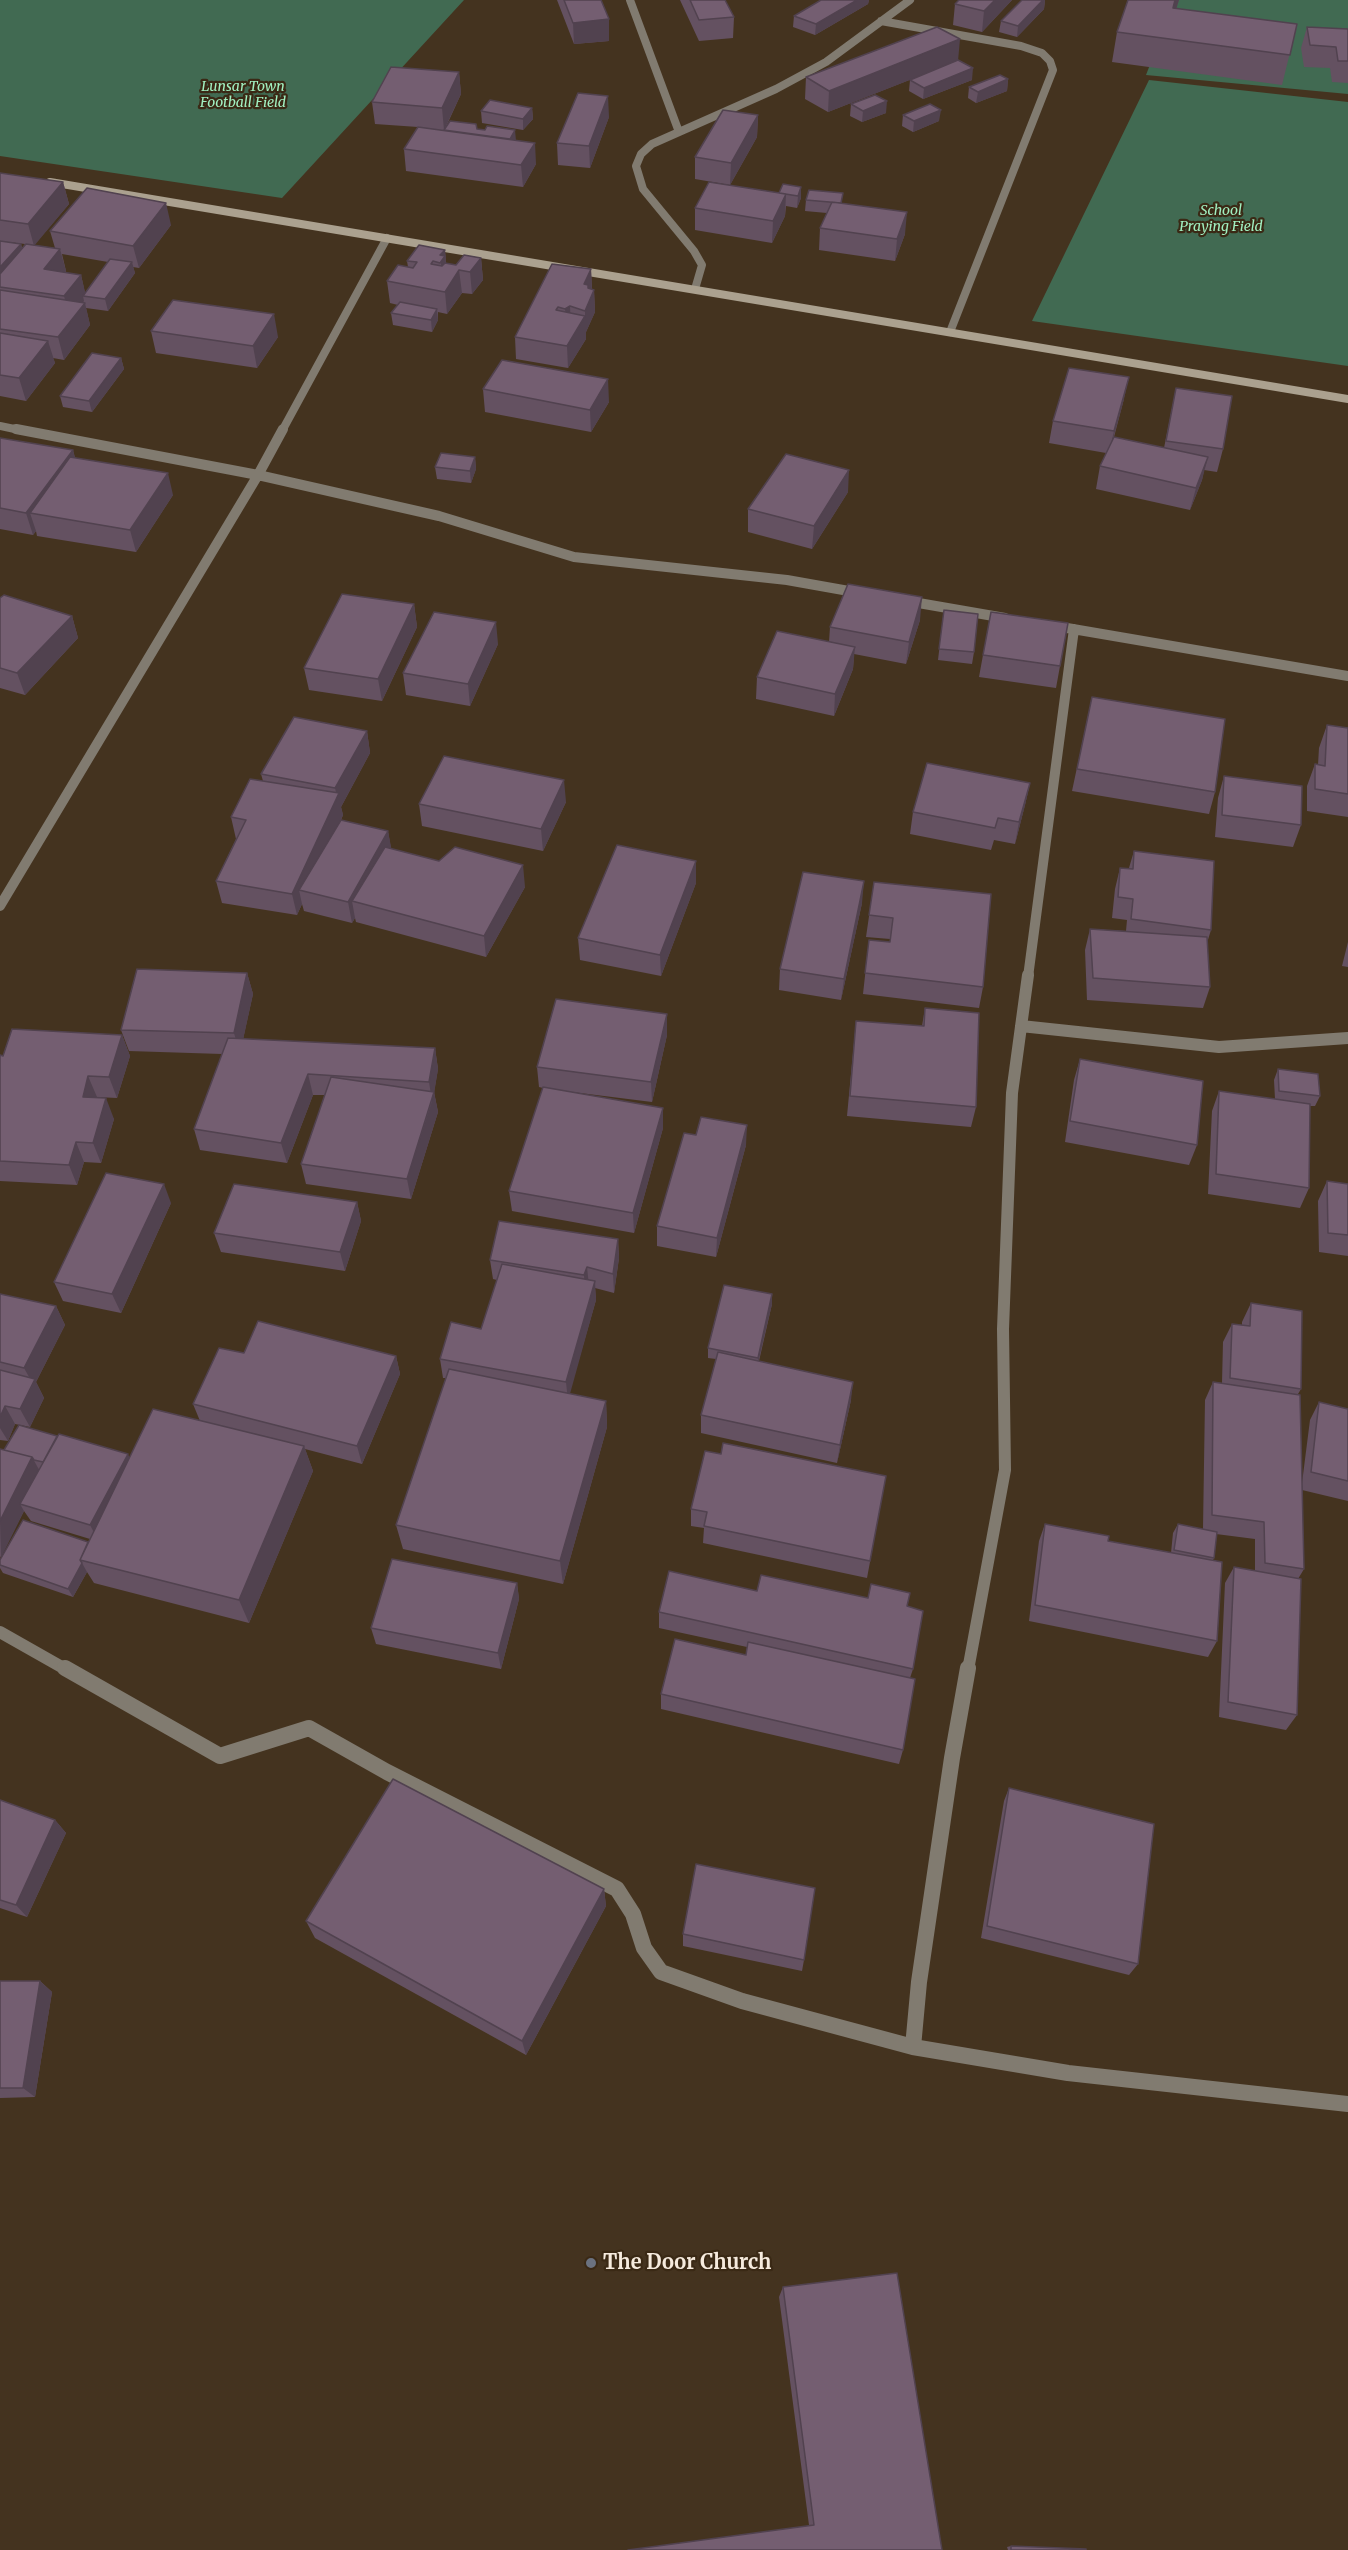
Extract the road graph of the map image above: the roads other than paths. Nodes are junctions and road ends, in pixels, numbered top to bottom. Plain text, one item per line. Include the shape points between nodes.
1 (630, 0) edge
2 (910, 0) edge
3 (881, 21) junction
4 (679, 132) junction
5 (46, 181) edge
6 (387, 238) junction
7 (695, 289) junction
8 (950, 332) junction
9 (1348, 399) edge
10 (0, 426) edge
11 (258, 475) junction
12 (867, 594) edge
13 (902, 600) edge
14 (1017, 620) edge
15 (1051, 625) edge
16 (1074, 629) junction
17 (1348, 676) edge
18 (0, 906) edge
19 (1021, 1026) junction
20 (1348, 1038) edge
21 (0, 1632) edge
22 (913, 2047) junction
23 (1348, 2104) edge

1 - 4 street
2 - 3 street
3 - 4 street via 826,62
3 - 8 street via 1021,46 1042,53 1053,70
4 - 7 street via 652,144 641,154 636,166 643,189 702,265
5 - 6 street
6 - 7 street
6 - 11 street
7 - 8 street
8 - 9 street
10 - 11 street
11 - 12 street via 439,516 574,557 787,580
11 - 18 street
13 - 14 street
15 - 16 street
16 - 17 street
16 - 19 street
19 - 20 street via 1220,1047
19 - 22 street via 1012,1093 1003,1329 1005,1470 952,1758
21 - 22 street via 220,1756 309,1728 617,1889 633,1914 644,1948 661,1972 742,2001
22 - 23 street via 1068,2073

